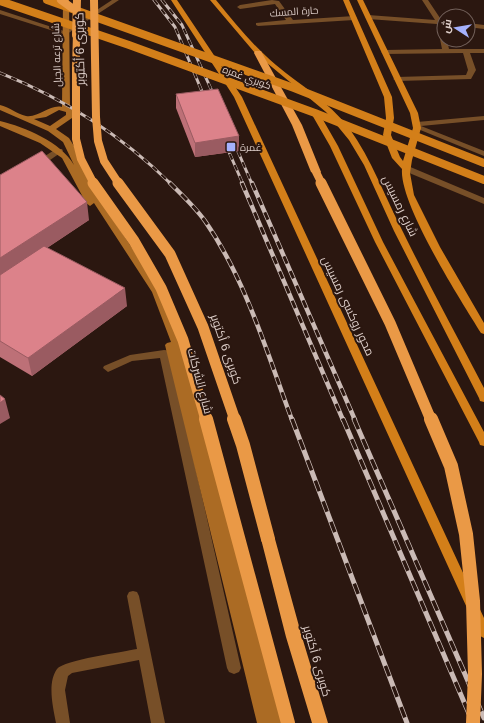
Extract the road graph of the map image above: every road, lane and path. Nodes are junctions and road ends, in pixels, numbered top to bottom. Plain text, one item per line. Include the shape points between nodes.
1 (0, 0) edge
2 (47, 0) edge
3 (61, 0) edge
4 (66, 0) edge
5 (94, 0) edge
6 (116, 0) edge
7 (174, 0) edge
8 (213, 0) edge
9 (346, 0) edge
10 (360, 0) edge
11 (425, 0) edge
12 (276, 1) edge
13 (74, 4) edge
14 (240, 7) dead end
15 (0, 12) edge
16 (436, 15) edge
17 (368, 17) junction
18 (354, 18) junction
19 (290, 21) junction
20 (436, 23) edge
21 (258, 24) dead end
22 (65, 33) junction
23 (445, 48) edge
24 (484, 51) edge
25 (384, 52) junction
26 (446, 52) junction
27 (466, 52) junction
28 (258, 53) junction
29 (397, 79) junction
30 (397, 96) junction
31 (0, 107) edge
32 (66, 109) junction
33 (315, 113) junction
34 (28, 118) junction
35 (484, 118) edge
36 (0, 123) edge
37 (417, 126) junction
38 (51, 129) junction
39 (59, 152) junction
40 (484, 154) edge
41 (484, 163) edge
42 (405, 168) junction
43 (26, 171) edge
44 (484, 180) edge
45 (84, 186) junction
46 (484, 202) edge
47 (484, 330) edge
48 (168, 353) junction
49 (108, 368) dead end
50 (484, 398) edge
51 (484, 442) edge
52 (231, 589) junction
53 (217, 592) junction
54 (133, 596) dead end
55 (484, 632) edge
56 (145, 653) junction
57 (234, 668) dead end
58 (62, 723) edge
59 (158, 723) edge
60 (264, 723) edge
61 (277, 723) edge
62 (288, 723) edge
63 (320, 723) edge
64 (473, 723) edge

1 - 33 main road, كوبري غمره, bridge
2 - 13 main road, كوبري غمره, bridge
3 - 13 highway, bridge
4 - 22 main road, شارع ترعه الجبل
5 - 63 highway, كوبرى 6 أكتوبر, bridge via 98,142 104,161 170,254 203,327 243,445 294,637
6 - 22 street
7 - 55 main road, محور روكسى رمسيس via 238,97
8 - 28 main road, شارع رمسيس
9 - 18 main road, شارع رمسيس
10 - 17 main road, شارع رمسيس
11 - 16 street
12 - 14 street
12 - 19 street
13 - 41 main road, كوبري غمره, bridge
13 - 62 highway, كوبرى 6 أكتوبر, bridge via 76,139 81,159 97,190 134,241 161,288 183,340
15 - 22 street
17 - 20 street
17 - 25 main road, شارع رمسيس
18 - 19 street, حارة المسك
18 - 30 main road, شارع رمسيس
19 - 21 street, حارة المسك
22 - 32 main road, شارع ترعه الجبل
23 - 26 street
24 - 27 street
25 - 26 street
25 - 29 main road, شارع رمسيس
26 - 27 street
27 - 29 street via 472,70 468,76
28 - 50 main road, شارع رمسيس via 313,96 345,128 358,147
28 - 64 highway, bridge via 297,125 316,172 390,323 451,466 466,534 473,601
29 - 30 main road, شارع رمسيس
30 - 37 main road, شارع رمسيس via 414,113
30 - 42 main road, شارع رمسيس via 387,135 396,158
31 - 34 main road, شارع الشركات
32 - 34 main road via 58,108
32 - 38 main road, شارع ترعه الجبل via 70,112 69,116
33 - 44 main road, كوبري غمره, bridge
33 - 51 main road via 334,146 422,326
34 - 38 main road, شارع الشركات
35 - 37 street
36 - 39 main road, شارع الشركات
37 - 40 street
37 - 42 main road, شارع رمسيس
38 - 45 main road, شارع الشركات via 70,146
39 - 43 street
39 - 45 main road, شارع الشركات
42 - 46 street
42 - 47 main road, شارع رمسيس via 406,182 417,214
45 - 48 main road, شارع الشركات via 154,300 165,326
45 - 61 main road, شارع الشركات via 157,292 163,305 180,357
48 - 49 street via 130,358
48 - 52 main road, شارع الشركات
48 - 53 street
52 - 53 street
52 - 60 main road, شارع الشركات
53 - 57 street
54 - 56 street
56 - 58 street via 70,668 62,672 59,678
56 - 59 street

